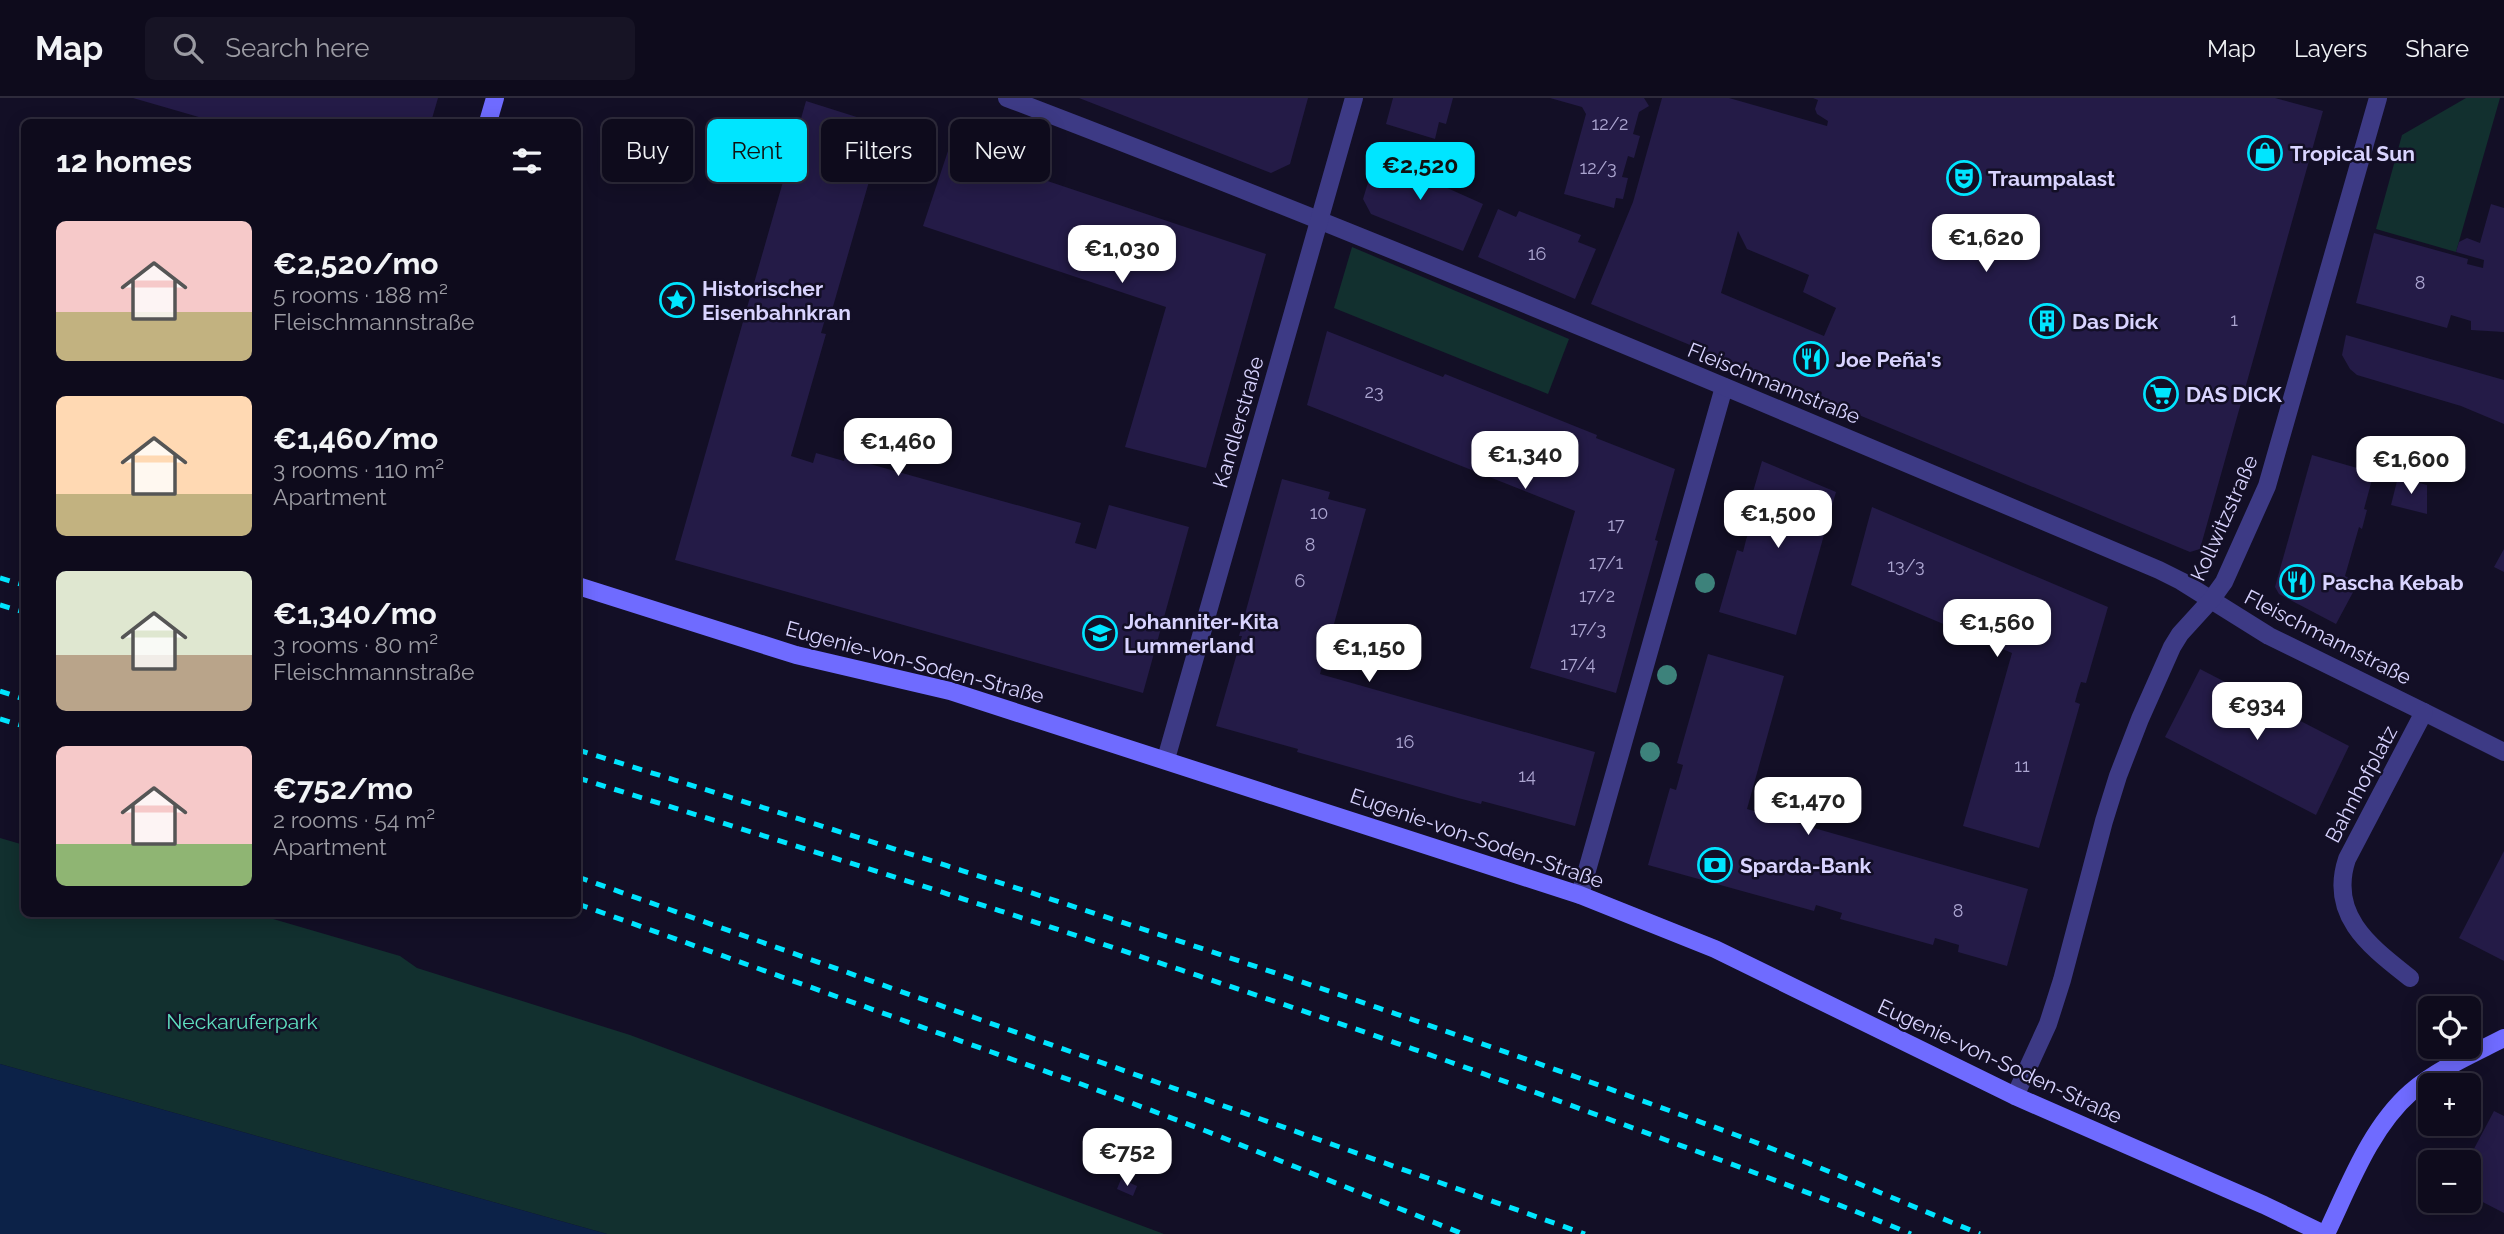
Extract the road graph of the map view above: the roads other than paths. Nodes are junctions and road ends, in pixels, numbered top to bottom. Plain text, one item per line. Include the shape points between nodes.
1 (495, 98) edge
2 (1007, 98) edge
3 (1354, 98) edge
4 (2378, 98) edge
5 (489, 119) edge
6 (1320, 219) junction
7 (1724, 387) junction
8 (581, 587) edge
9 (2211, 600) junction
10 (2424, 712) junction
11 (2504, 752) edge
12 (1166, 759) junction
13 (1580, 895) junction
14 (2410, 978) dead end
15 (2504, 1038) edge
16 (2015, 1096) junction
17 (2325, 1234) edge

1 - 5 main road
2 - 6 street, Fleischmannstraße
3 - 6 street, Kandlerstraße
4 - 9 street, Kollwitzstraße via 2267,486 2224,582
6 - 7 street, Fleischmannstraße
6 - 12 street, Kandlerstraße
7 - 9 street, Fleischmannstraße via 2159,570
7 - 13 street
8 - 12 main road, Eugenie-von-Soden-Straße via 796,654 950,691
9 - 10 street, Fleischmannstraße via 2269,636
9 - 16 street, Kollwitzstraße via 2172,647 2140,719 2104,821 2048,1024
10 - 11 street, Fleischmannstraße
10 - 14 street, Bahnhofplatz via 2347,859 2342,882 2345,906 2356,929
12 - 13 main road, Eugenie-von-Soden-Straße
13 - 16 main road, Eugenie-von-Soden-Straße via 1715,949
15 - 17 main road via 2435,1075 2390,1115
16 - 17 main road, Eugenie-von-Soden-Straße

